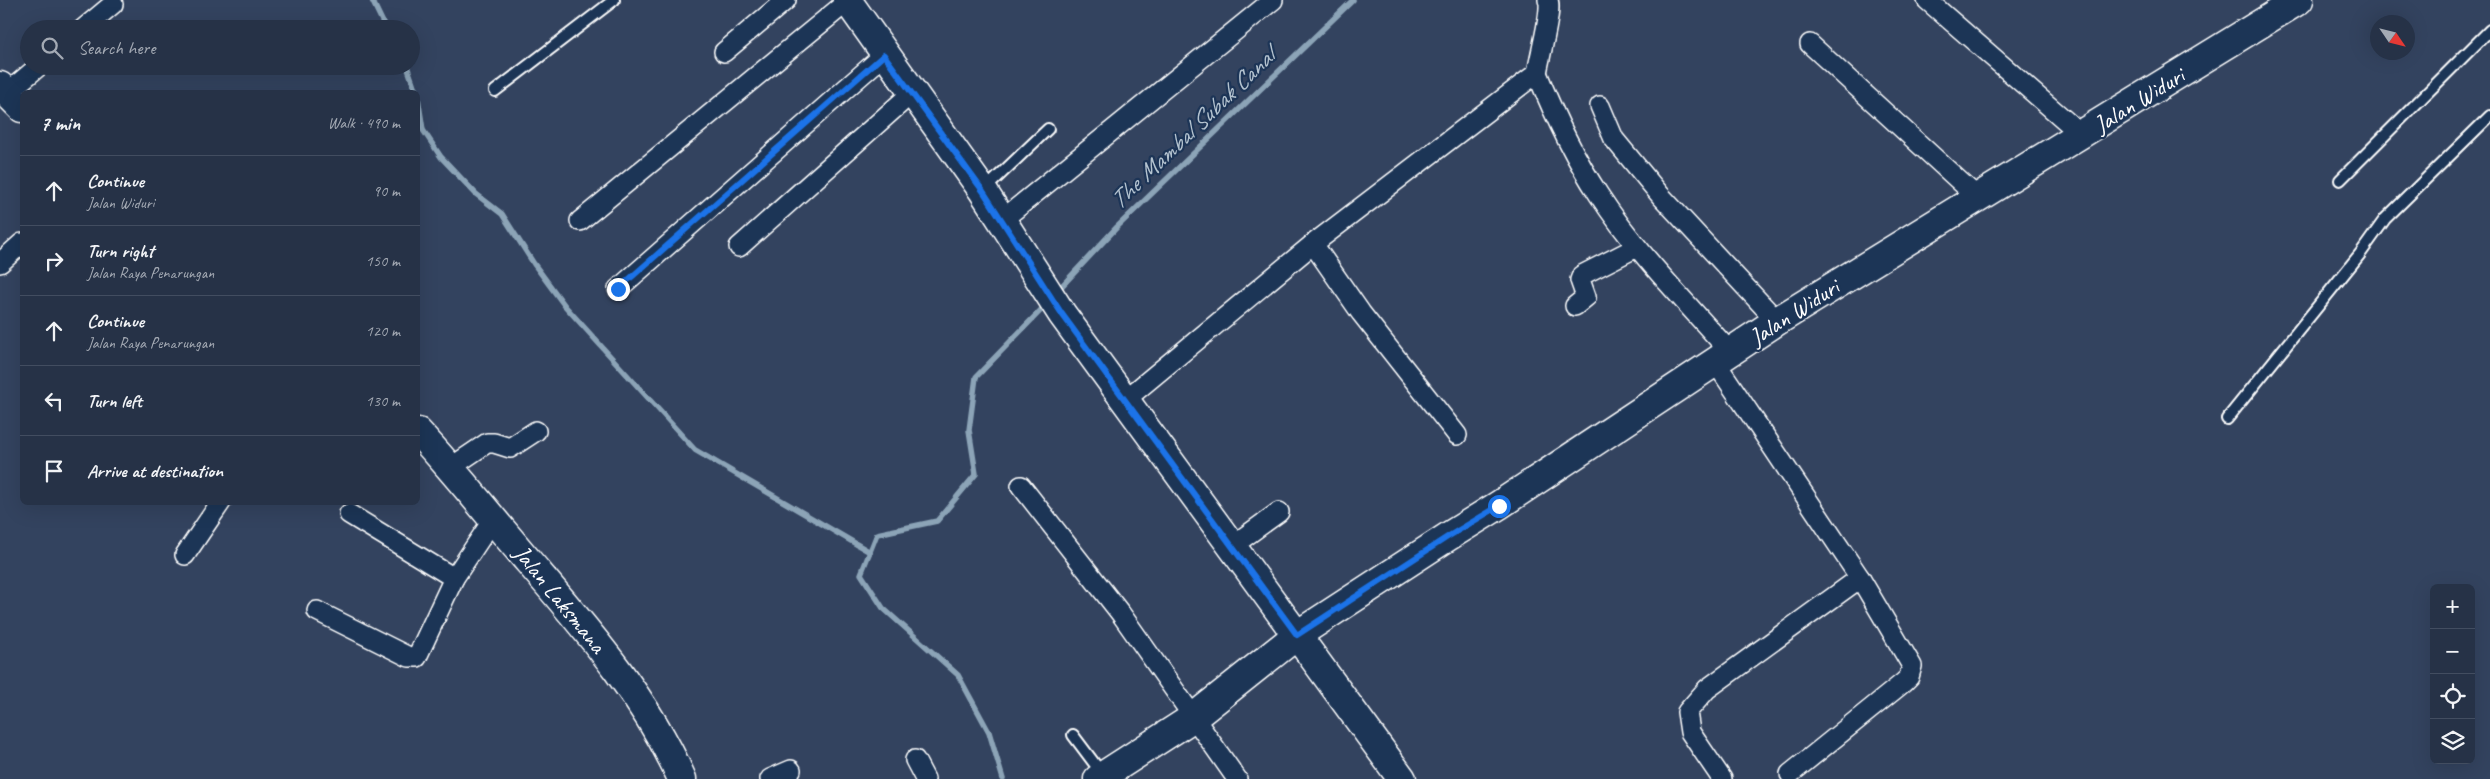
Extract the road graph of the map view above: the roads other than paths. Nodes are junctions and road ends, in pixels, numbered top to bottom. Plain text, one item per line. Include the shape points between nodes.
1 (614, 0) edge
2 (786, 0) edge
3 (1273, 0) edge
4 (1548, 0) edge
5 (1927, 0) edge
6 (2299, 0) edge
7 (847, 1) edge
8 (113, 4) dead end
9 (94, 20) edge
10 (2490, 30) edge
11 (1810, 44) dead end
12 (724, 52) dead end
13 (884, 55) junction
14 (1536, 73) junction
15 (30, 75) edge
16 (495, 91) dead end
17 (913, 92) junction
18 (10, 96) edge
19 (1600, 106) dead end
20 (2490, 116) edge
21 (1048, 130) dead end
22 (2082, 135) junction
23 (2340, 180) dead end
24 (983, 191) junction
25 (1977, 197) junction
26 (1002, 220) junction
27 (580, 221) dead end
28 (1313, 244) junction
29 (20, 245) edge
30 (1637, 247) junction
31 (739, 248) dead end
32 (0, 263) edge
33 (618, 289) dead end
34 (1575, 306) dead end
35 (1777, 321) junction
36 (1723, 358) junction
37 (1125, 400) junction
38 (2227, 419) dead end
39 (536, 430) dead end
40 (420, 434) edge
41 (1456, 435) dead end
42 (450, 468) junction
43 (1021, 486) dead end
44 (219, 505) edge
45 (1279, 512) dead end
46 (349, 514) dead end
47 (494, 518) junction
48 (1232, 546) junction
49 (185, 554) dead end
50 (454, 578) junction
51 (1860, 578) junction
52 (317, 611) dead end
53 (1297, 635) junction
54 (1194, 717) junction
55 (1073, 735) dead end
56 (915, 760) dead end
57 (791, 770) dead end
58 (1790, 774) dead end
59 (1101, 777) edge
60 (682, 779) edge
61 (770, 779) edge
62 (925, 779) edge
63 (1237, 779) edge
64 (1402, 779) edge
65 (1722, 779) edge

1 - 16 lane
2 - 12 street
3 - 26 street
4 - 14 street via 1551,10
5 - 22 street
6 - 22 street, Jalan Widuri
7 - 13 street
7 - 27 street
8 - 9 street
10 - 23 lane
11 - 25 street
13 - 17 street
13 - 33 street
14 - 28 street
14 - 30 street via 1588,177
15 - 18 street
17 - 24 street
17 - 31 street
19 - 35 street via 1611,134 1638,167
20 - 38 lane via 2385,220
21 - 24 lane
22 - 25 street, Jalan Widuri
24 - 26 street
25 - 35 street, Jalan Widuri
26 - 37 street via 1055,303
28 - 37 street
28 - 41 street via 1361,313
29 - 32 street
30 - 34 street via 1582,275 1580,280 1586,297
30 - 36 street
35 - 36 street, Jalan Widuri
36 - 51 street
36 - 53 street, Jalan Widuri
37 - 48 street
39 - 42 street via 510,448 487,443
40 - 42 street, Jalan Laksmana
42 - 47 street, Jalan Laksmana
43 - 54 street via 1120,614
44 - 49 street
45 - 48 street
46 - 50 street
47 - 50 street
47 - 60 street, Jalan Laksmana via 588,630 634,692 654,723
48 - 53 street
50 - 52 street via 424,646 414,658
51 - 58 street via 1910,660 1911,671 1904,682
51 - 65 street via 1707,689 1687,712 1690,732
53 - 54 street, Jalan Widuri
53 - 64 street
54 - 59 street, Jalan Widuri
54 - 63 street
55 - 59 lane
56 - 62 street
57 - 61 street

